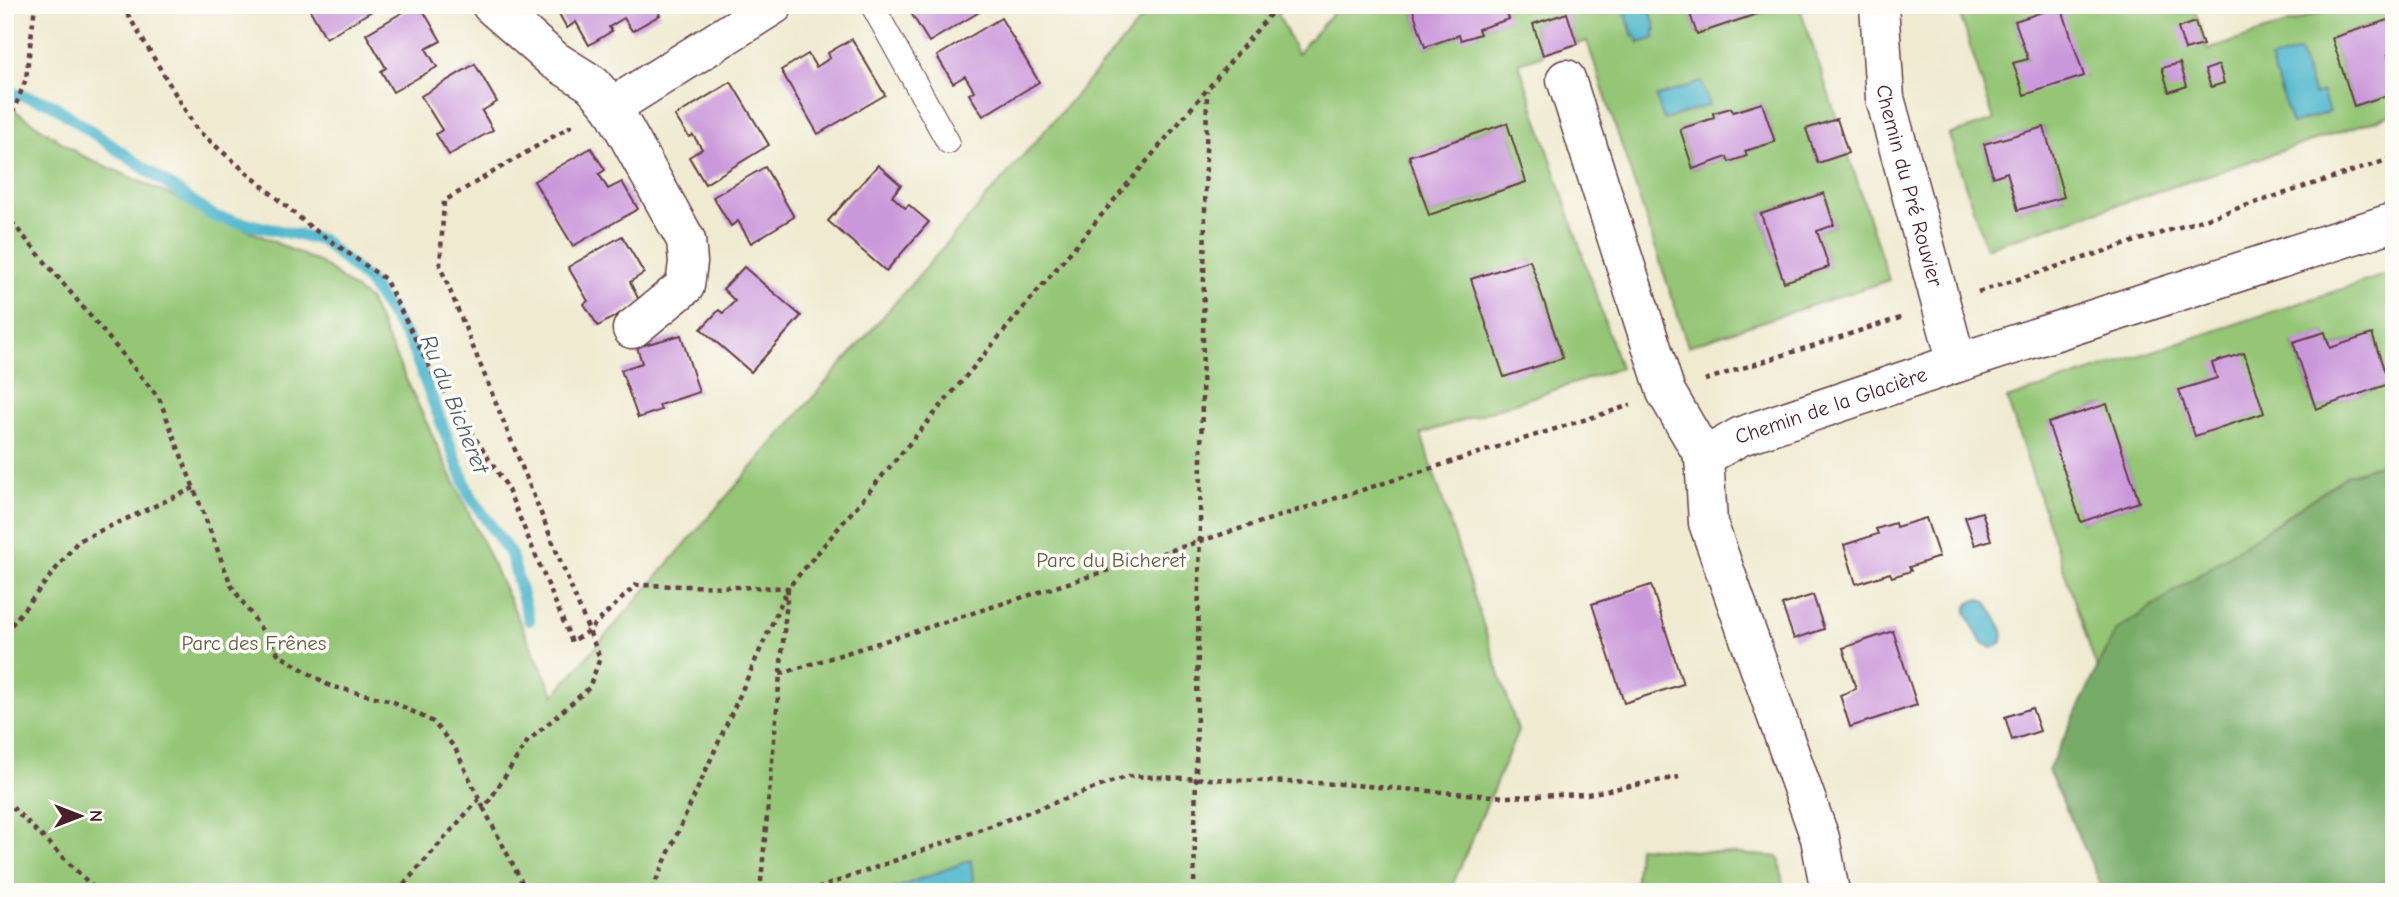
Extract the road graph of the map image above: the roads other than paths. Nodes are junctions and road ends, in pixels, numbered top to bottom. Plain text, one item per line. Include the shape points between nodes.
1 (491, 5) edge
2 (774, 5) edge
3 (872, 5) edge
4 (1879, 5) edge
5 (1566, 79) dead end
6 (612, 107) junction
7 (948, 142) dead end
8 (2394, 222) edge
9 (632, 329) dead end
10 (1957, 363) junction
11 (1704, 457) junction
12 (1830, 892) edge

1 - 6 street via 554,60 592,84
2 - 6 street
3 - 7 lane
4 - 10 street, Chemin du Pré Rouvier via 1885,98
5 - 11 street via 1666,392
6 - 9 street via 686,240 688,262 685,286
8 - 10 street, Chemin de la Glacière
10 - 11 street, Chemin de la Glacière via 1741,436
11 - 12 street via 1708,523 1820,838

